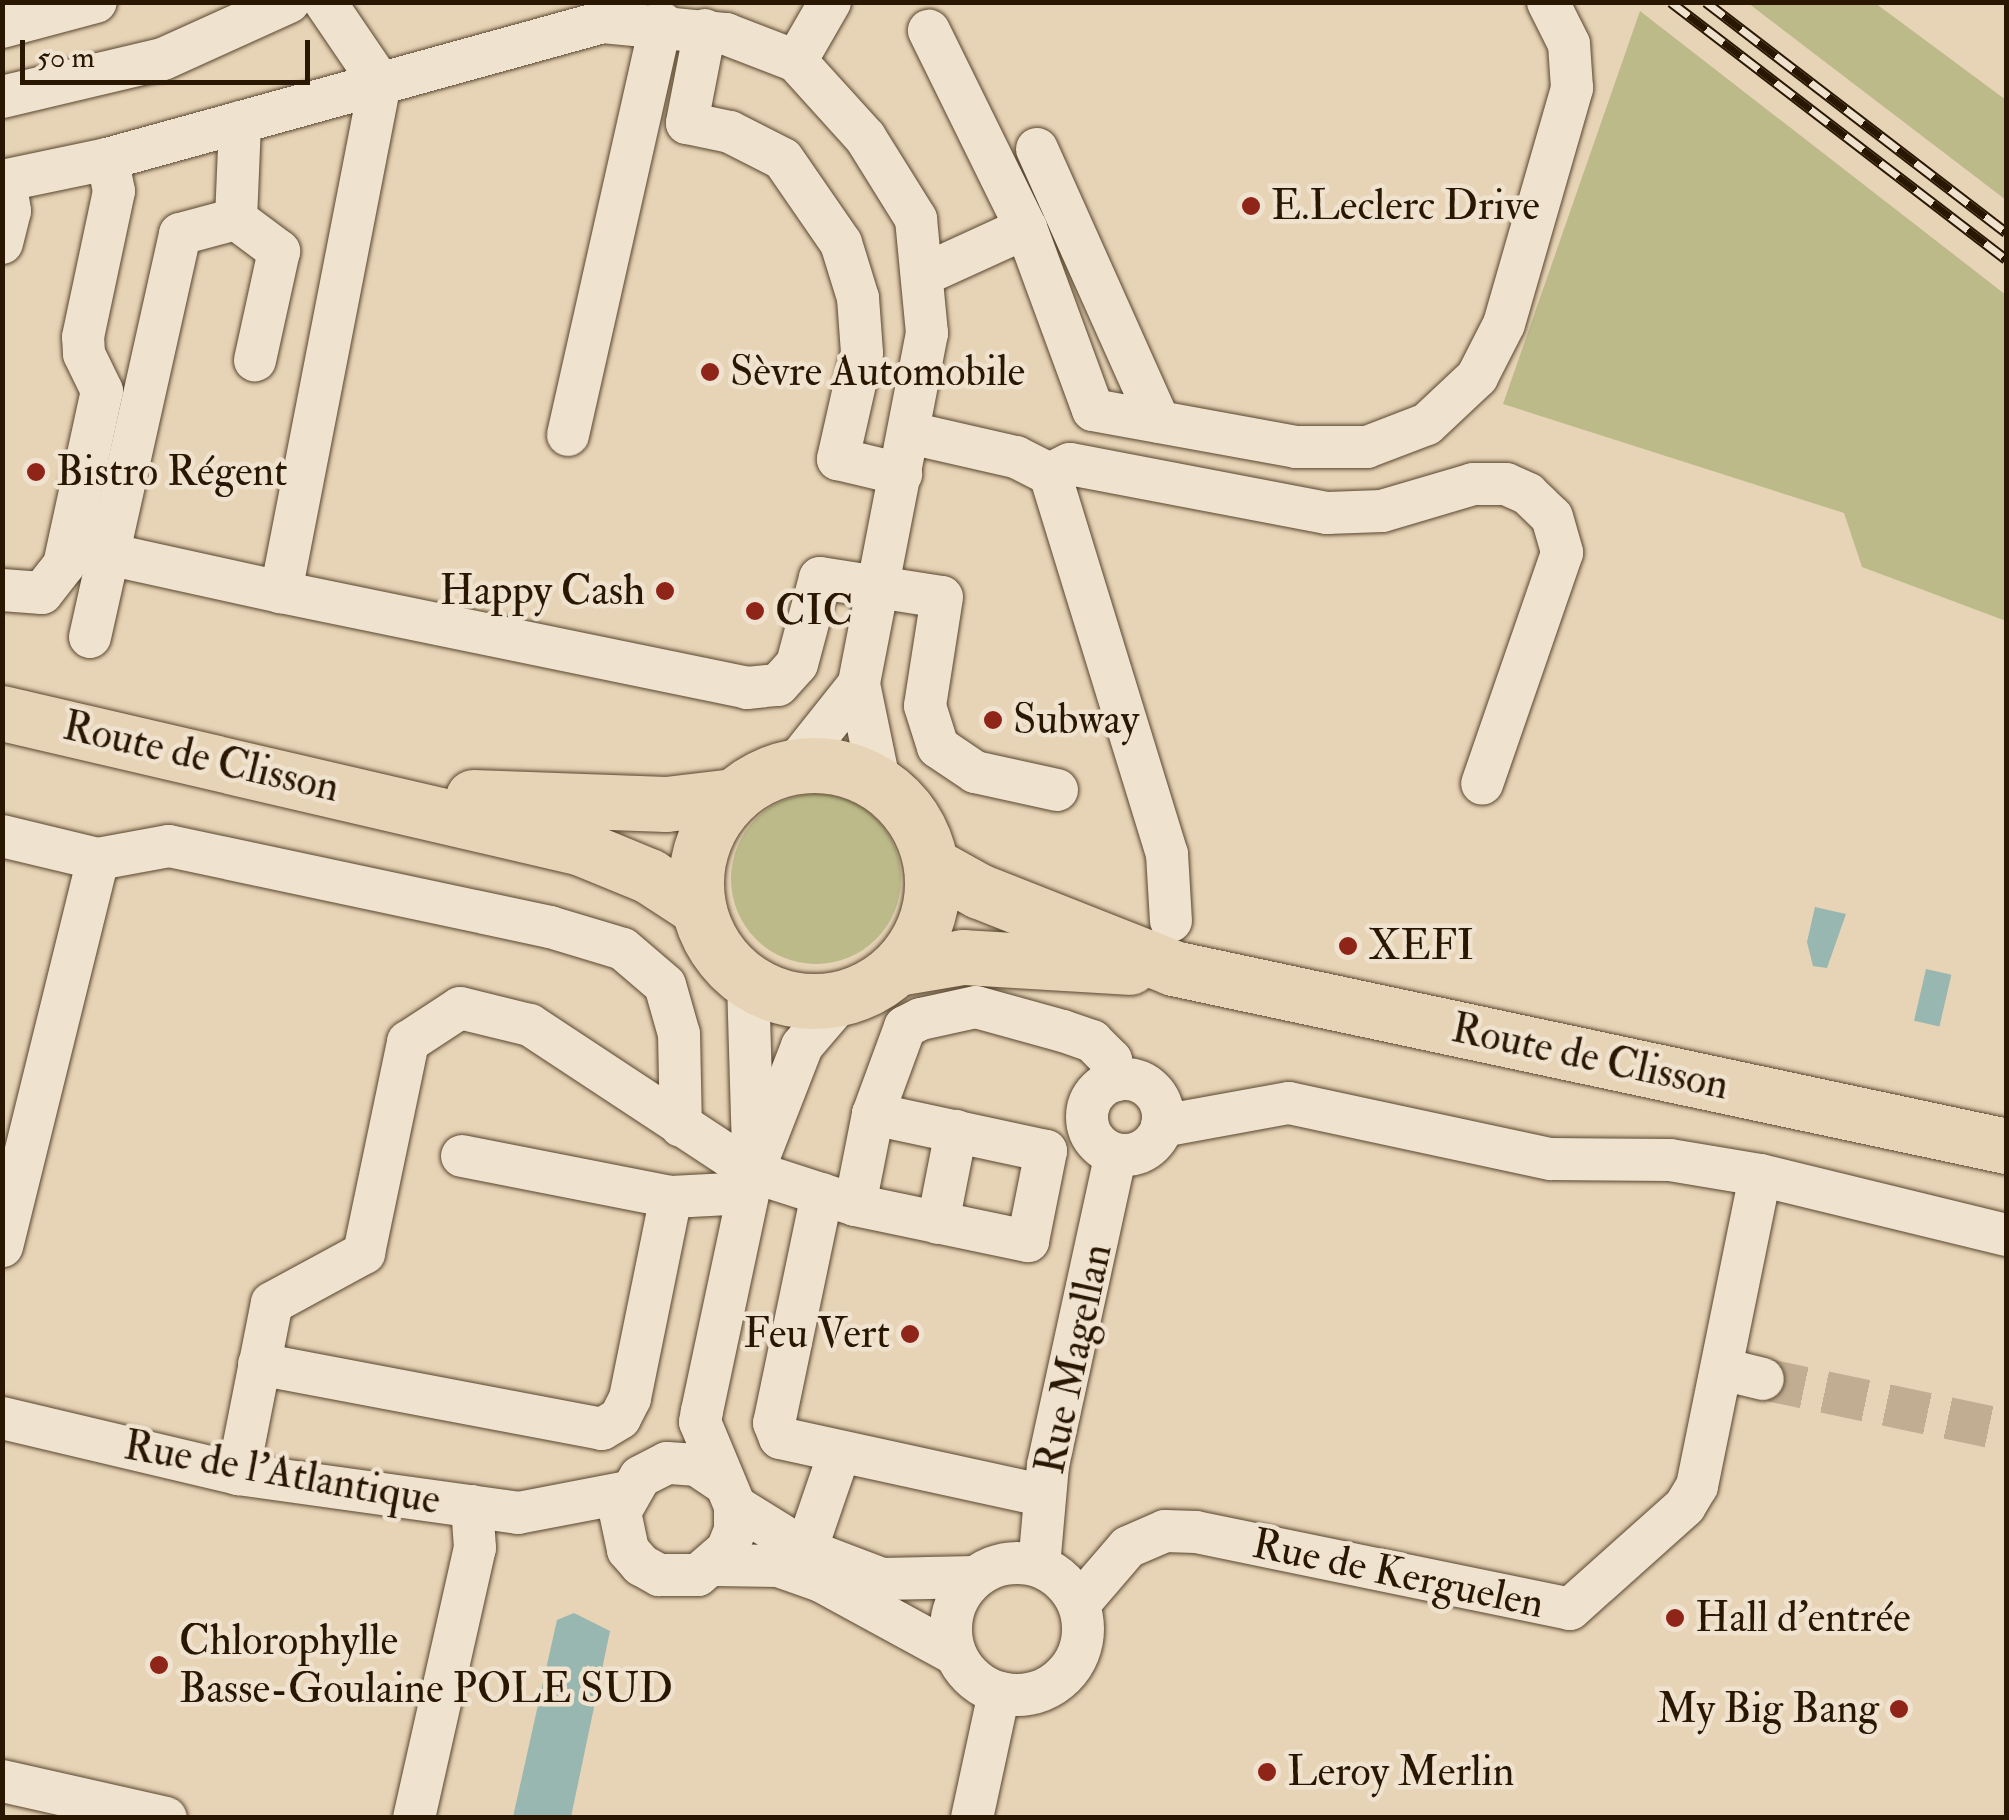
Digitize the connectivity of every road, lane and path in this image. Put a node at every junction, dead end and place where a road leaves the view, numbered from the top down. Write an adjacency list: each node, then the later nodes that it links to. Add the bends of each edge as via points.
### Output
1 (96, 2): 7 (street)
2 (289, 2): 11 (street, via 163,59)
3 (1548, 2): 21 (street, via 1568,44 1572,88 1504,324 1477,378 1426,424 1366,446 1296,447)
4 (341, 9): 10 (street)
5 (660, 22): 8 (street); 10 (street, via 603,22); 22 (street)
6 (810, 24): 8 (street); 19 (street, via 865,136 916,219)
7 (2, 26)
8 (706, 30): 23 (street, via 687,123 730,132 782,160 841,243 858,298 862,353 838,458)
9 (929, 31): 17 (street)
10 (380, 83): 12 (street); 28 (street)
11 (2, 97)
12 (240, 122): 14 (street); 16 (street)
13 (1038, 149): 21 (street)
14 (108, 159): 15 (street); 27 (street, via 114,190 83,337 102,391 64,566 42,593)
15 (4, 181): 18 (street, via 10,211)
16 (236, 218): 20 (street, via 279,251); 25 (street, via 180,234)
17 (1026, 228): 19 (street); 21 (street, via 1093,410)
18 (2, 243)
19 (925, 274): 23 (street, via 927,333)
20 (255, 360)
21 (1159, 422)
22 (568, 434)
23 (906, 453): 24 (street, via 1016,457); 26 (street)
24 (1050, 474): 33 (street, via 1070,464 1327,513 1382,510 1472,484 1506,484 1528,494 1552,517 1562,554); 42 (street, via 1166,854)
25 (108, 554): 28 (street); 29 (street)
26 (879, 583): 28 (street, via 820,578 797,664 778,685 747,688); 30 (street); 35 (street, via 942,597 926,706 938,746 975,772)
27 (2, 590)
28 (282, 592)
29 (90, 637)
30 (859, 684): 32 (street); 34 (street)
31 (2, 713): 37 (main road, Route de Clisson)
32 (793, 767): 34 (main road, via 852,771); 36 (main road, Route de Clisson)
33 (1482, 784)
34 (880, 785): 40 (main road, Route de Clisson, via 905,806)
35 (1058, 790)
36 (734, 796): 37 (main road, Route de Clisson, via 666,804 489,796); 41 (main road, via 699,855)
37 (400, 802): 41 (main road, Route de Clisson, via 615,859)
38 (2, 836): 39 (street)
39 (98, 859): 48 (street, via 168,846 550,926 623,949 665,986 679,1034); 61 (street)
40 (932, 866): 42 (main road, Route de Clisson, via 979,891); 43 (main road, Route de Clisson, via 931,906 919,940)
41 (698, 908): 44 (main road, via 708,937)
42 (1172, 944): 43 (main road, Route de Clisson, via 963,957); 52 (main road, Route de Clisson)
43 (898, 968): 45 (main road, Route de Clisson)
44 (748, 982): 45 (main road, via 809,1002); 56 (street)
45 (842, 999): 56 (street, via 802,1046)
46 (1115, 1081): 47 (street, via 1111,1060 1092,1041 976,1007 905,1027); 49 (street, via 1151,1090); 51 (street, via 1095,1094)
47 (873, 1114): 50 (street); 58 (street)
48 (681, 1126): 56 (street); 62 (street, via 530,1025 460,1008 408,1042 364,1253 272,1303)
49 (1162, 1126): 51 (street, via 1141,1152); 55 (street, via 1290,1103 1551,1159 1670,1160)
50 (956, 1131): 53 (street); 59 (street)
51 (1102, 1140): 53 (street); 71 (street, Rue Magellan)
52 (2006, 1146)
53 (1046, 1150): 59 (street, via 1028,1242)
54 (462, 1156): 57 (street)
55 (1760, 1175): 60 (street); 63 (street, Rue de Kerguelen)
56 (750, 1182): 57 (street); 58 (street); 66 (street)
57 (670, 1197): 62 (street, via 630,1398 620,1418 602,1429)
58 (838, 1200): 59 (street); 67 (street, via 774,1423 780,1438 796,1446)
59 (938, 1223)
60 (2006, 1235)
61 (2, 1246)
62 (260, 1364): 68 (street)
63 (1722, 1370): 64 (street); 79 (street, Rue de Kerguelen, via 1697,1486 1686,1506 1570,1610 1196,1532 1164,1531 1128,1547)
64 (1763, 1379)
65 (2, 1418): 68 (street, Rue de l'Atlantique)
66 (700, 1422): 69 (street); 70 (street)
67 (839, 1454): 71 (street); 75 (street)
68 (238, 1474): 72 (street, Rue de l'Atlantique)
69 (633, 1484): 70 (street, via 667,1463 697,1466); 73 (street, Rue de l'Atlantique); 74 (street)
70 (728, 1494): 75 (street); 76 (street, via 735,1530)
71 (1046, 1496): 77 (street, Rue Magellan)
72 (472, 1506): 73 (street, Rue de l'Atlantique); 84 (street, via 476,1548)
73 (562, 1509): 74 (street, Rue de l'Atlantique)
74 (624, 1538): 76 (street, via 641,1565 659,1575 698,1575)
75 (806, 1550): 78 (street, via 882,1579)
76 (716, 1565): 80 (street, via 778,1566 821,1581)
77 (1040, 1566): 78 (street, via 1006,1563); 79 (street, via 1063,1580)
78 (974, 1577): 80 (street, via 952,1612)
79 (1079, 1604): 81 (street, via 1080,1652 1067,1674 1047,1689)
80 (954, 1654): 81 (street, via 972,1679)
81 (999, 1693): 85 (street)
82 (2, 1781): 83 (street)
83 (166, 1818)
84 (414, 1818)
85 (972, 1818)

